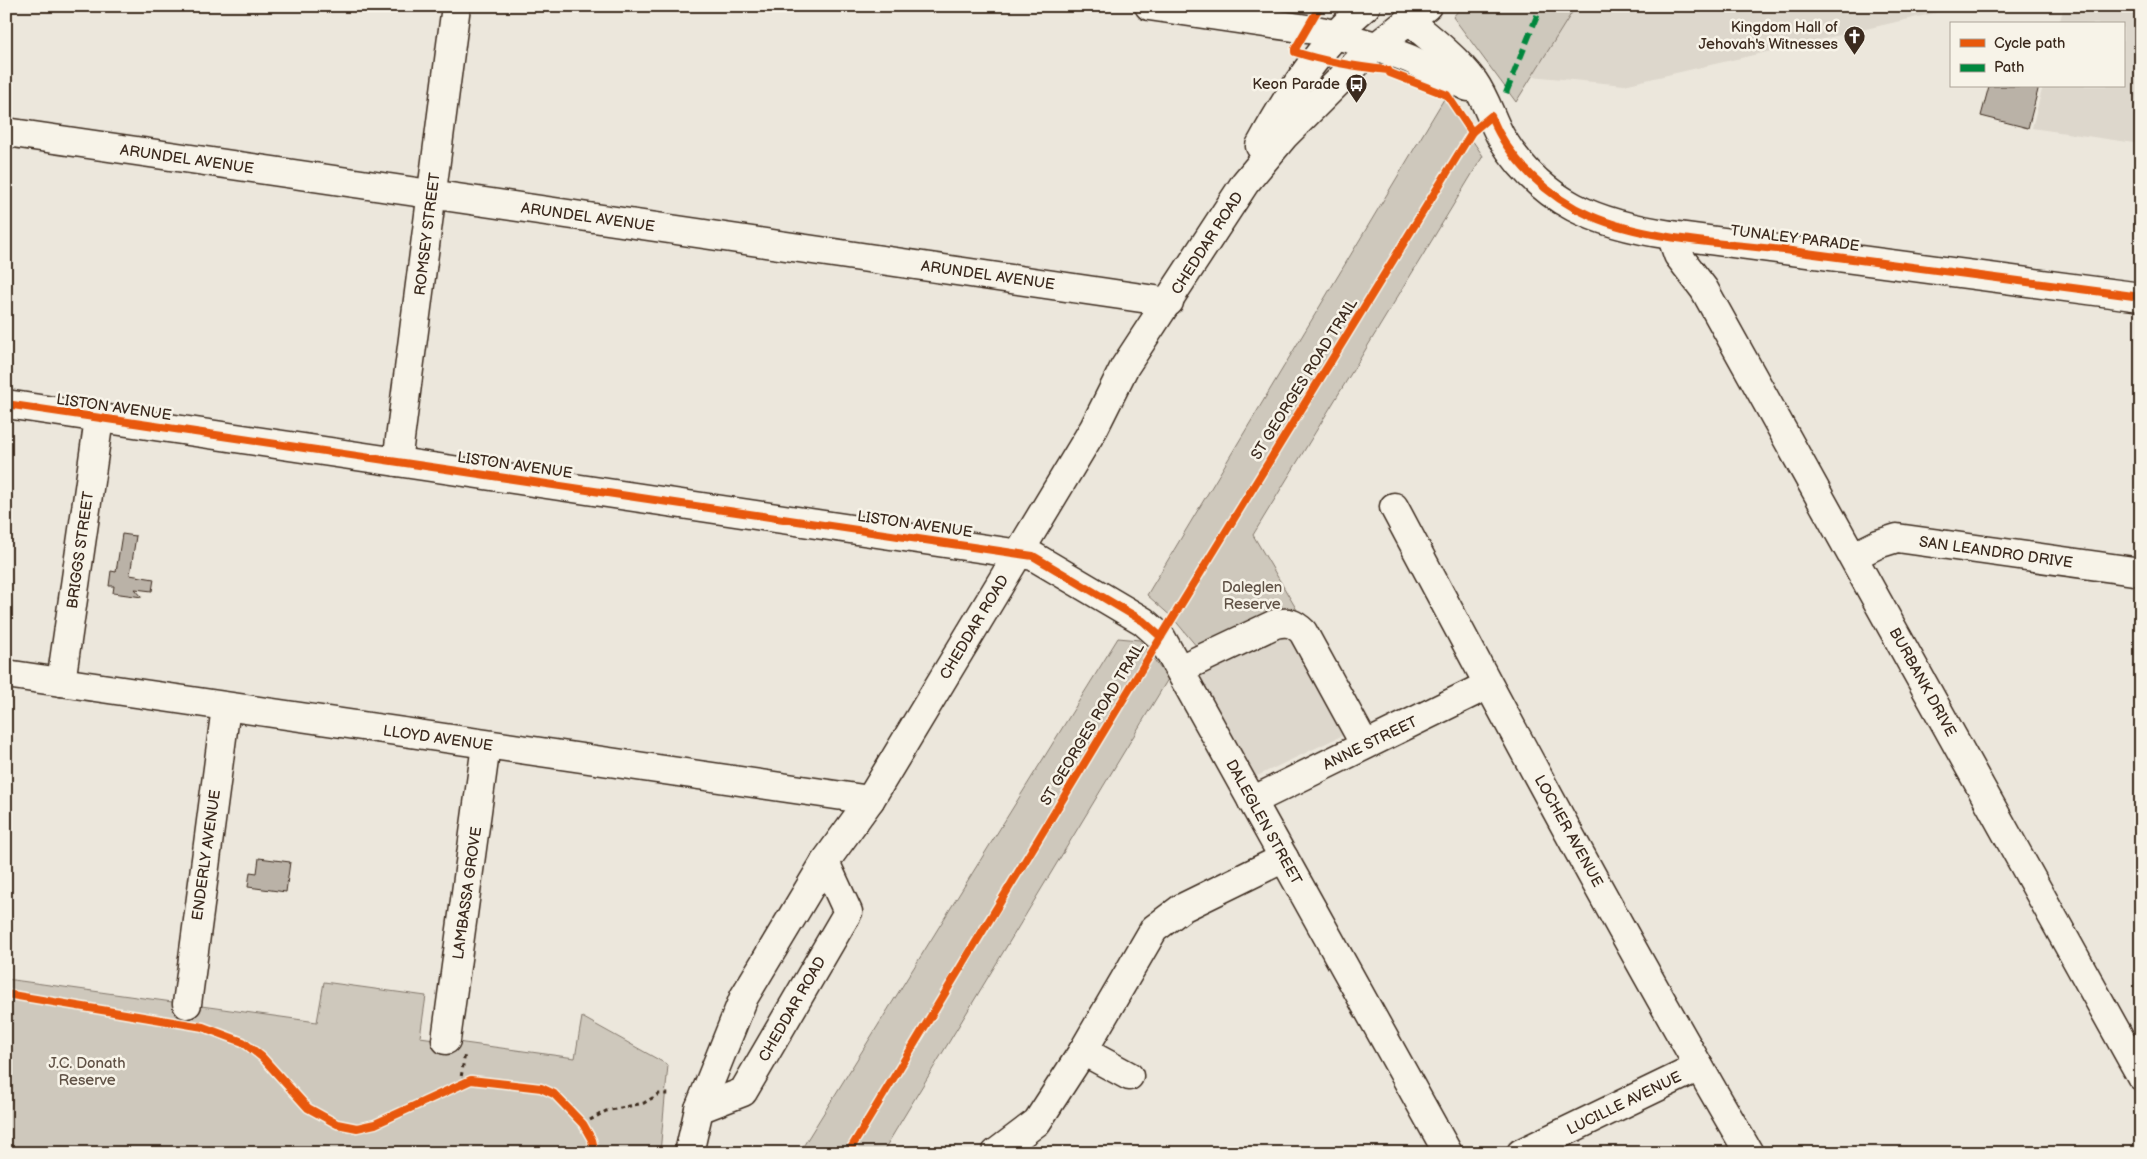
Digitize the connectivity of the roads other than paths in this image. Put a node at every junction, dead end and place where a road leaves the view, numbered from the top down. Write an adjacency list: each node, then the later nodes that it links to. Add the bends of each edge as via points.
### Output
1 (456, 6): 10 (street, ROMSEY STREET)
2 (1149, 6): 5 (street)
3 (1366, 6): 5 (street, CHEDDAR ROAD)
4 (1408, 11): 6 (street, CHEDDAR ROAD); 7 (street, TUNALEY PARADE, via 1464,70)
5 (1336, 35): 6 (street); 9 (street, CHEDDAR ROAD, via 1283,108 1260,146)
6 (1376, 46): 7 (street, via 1458,81); 9 (street, CHEDDAR ROAD, via 1298,122)
7 (1484, 100): 11 (street, TUNALEY PARADE, via 1497,130 1518,160 1551,193 1578,210 1609,223)
8 (6, 132): 10 (street, ARUNDEL AVENUE)
9 (1245, 183): 15 (street, CHEDDAR ROAD)
10 (432, 194): 15 (street, ARUNDEL AVENUE); 18 (street, ROMSEY STREET)
11 (1671, 236): 12 (street, TUNALEY PARADE); 13 (street, BURBANK DRIVE, via 1678,256)
12 (1703, 240): 13 (street, BURBANK DRIVE, via 1701,271); 14 (street, TUNALEY PARADE)
13 (1704, 289): 21 (street, BURBANK DRIVE)
14 (2141, 297)
15 (1169, 302): 20 (street, CHEDDAR ROAD, via 1153,346 1136,375 1094,428)
16 (6, 404): 17 (street, LISTON AVENUE)
17 (98, 418): 18 (street, LISTON AVENUE); 25 (street, BRIGGS STREET)
18 (396, 462): 20 (street, LISTON AVENUE)
19 (1394, 507): 26 (street, LOCHER AVENUE)
20 (1019, 554): 23 (street, DALEGLEN STREET, via 1033,556 1143,621 1161,637); 30 (street, CHEDDAR ROAD)
21 (1854, 556): 22 (street, SAN LEANDRO DRIVE, via 1897,538); 39 (street, BURBANK DRIVE)
22 (2141, 572)
23 (1180, 669): 29 (street, via 1275,624 1294,624 1303,632); 31 (street, DALEGLEN STREET)
24 (6, 674): 25 (street, LLOYD AVENUE)
25 (62, 682): 27 (street, LLOYD AVENUE)
26 (1488, 685): 29 (street, ANNE STREET); 37 (street, LOCHER AVENUE)
27 (226, 707): 28 (street, LLOYD AVENUE); 34 (street, ENDERLY AVENUE)
28 (486, 745): 30 (street, LLOYD AVENUE); 35 (street, LAMBASSA GROVE)
29 (1366, 745): 31 (street, ANNE STREET)
30 (870, 800): 33 (street, CHEDDAR ROAD)
31 (1252, 801): 32 (street, DALEGLEN STREET)
32 (1284, 858): 36 (street, via 1182,908 1154,929); 43 (street, DALEGLEN STREET)
33 (830, 872): 40 (street, CHEDDAR ROAD, via 744,997); 40 (street, CHEDDAR ROAD, via 848,912 744,1092)
34 (185, 1017)
35 (456, 1045)
36 (1083, 1051): 38 (street); 42 (street, via 1037,1122)
37 (1699, 1067): 44 (street, LUCILLE AVENUE); 45 (street, LOCHER AVENUE)
38 (1129, 1076)
39 (2141, 1076)
40 (699, 1109): 41 (street, CHEDDAR ROAD)
41 (689, 1153)
42 (996, 1153)
43 (1448, 1153)
44 (1521, 1153)
45 (1749, 1153)

